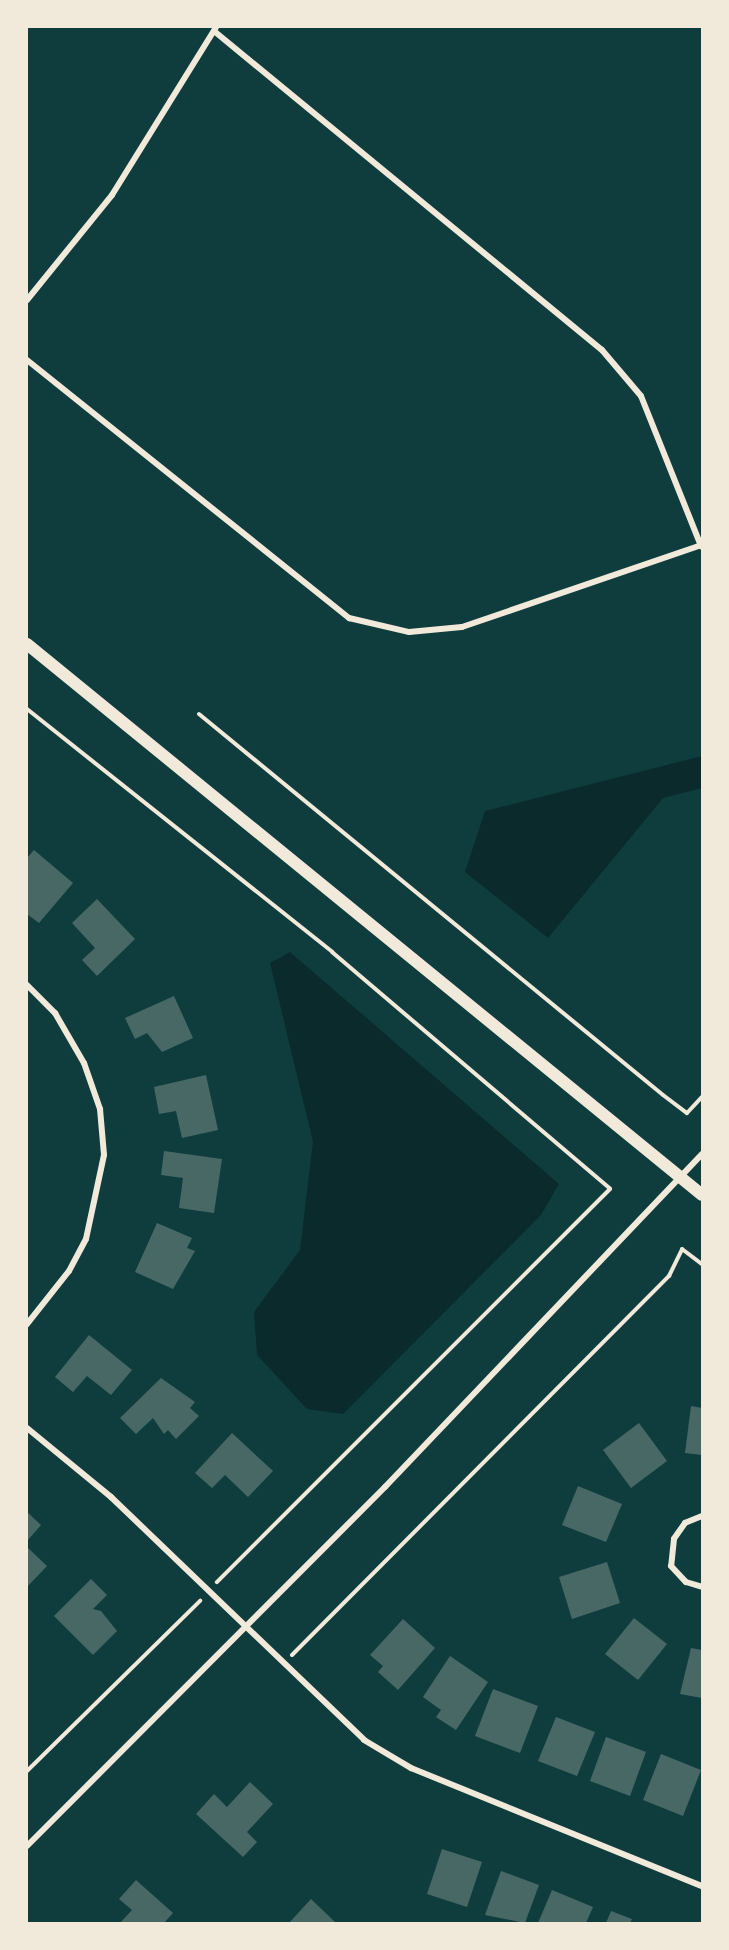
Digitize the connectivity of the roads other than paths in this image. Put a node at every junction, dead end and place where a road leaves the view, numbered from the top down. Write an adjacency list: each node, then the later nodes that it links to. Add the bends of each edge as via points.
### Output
1 (215, 29): 2 (street, via 112,195); 4 (street, via 602,350 641,396)
2 (27, 300)
3 (27, 360): 4 (street, via 349,618 409,632 462,627)
4 (701, 546)
5 (27, 644): 8 (main road)
6 (27, 985): 10 (street, via 56,1013 84,1063 100,1109 104,1155 86,1239 69,1270)
7 (702, 1154): 8 (street)
8 (680, 1178): 9 (main road); 14 (street)
9 (702, 1195)
10 (27, 1324)
11 (27, 1428): 14 (street, via 111,1497)
12 (702, 1516): 13 (street, via 685,1523 671,1550 678,1576)
13 (702, 1587)
14 (246, 1627): 15 (street); 16 (street, via 364,1740 411,1768)
15 (27, 1846)
16 (702, 1886)

